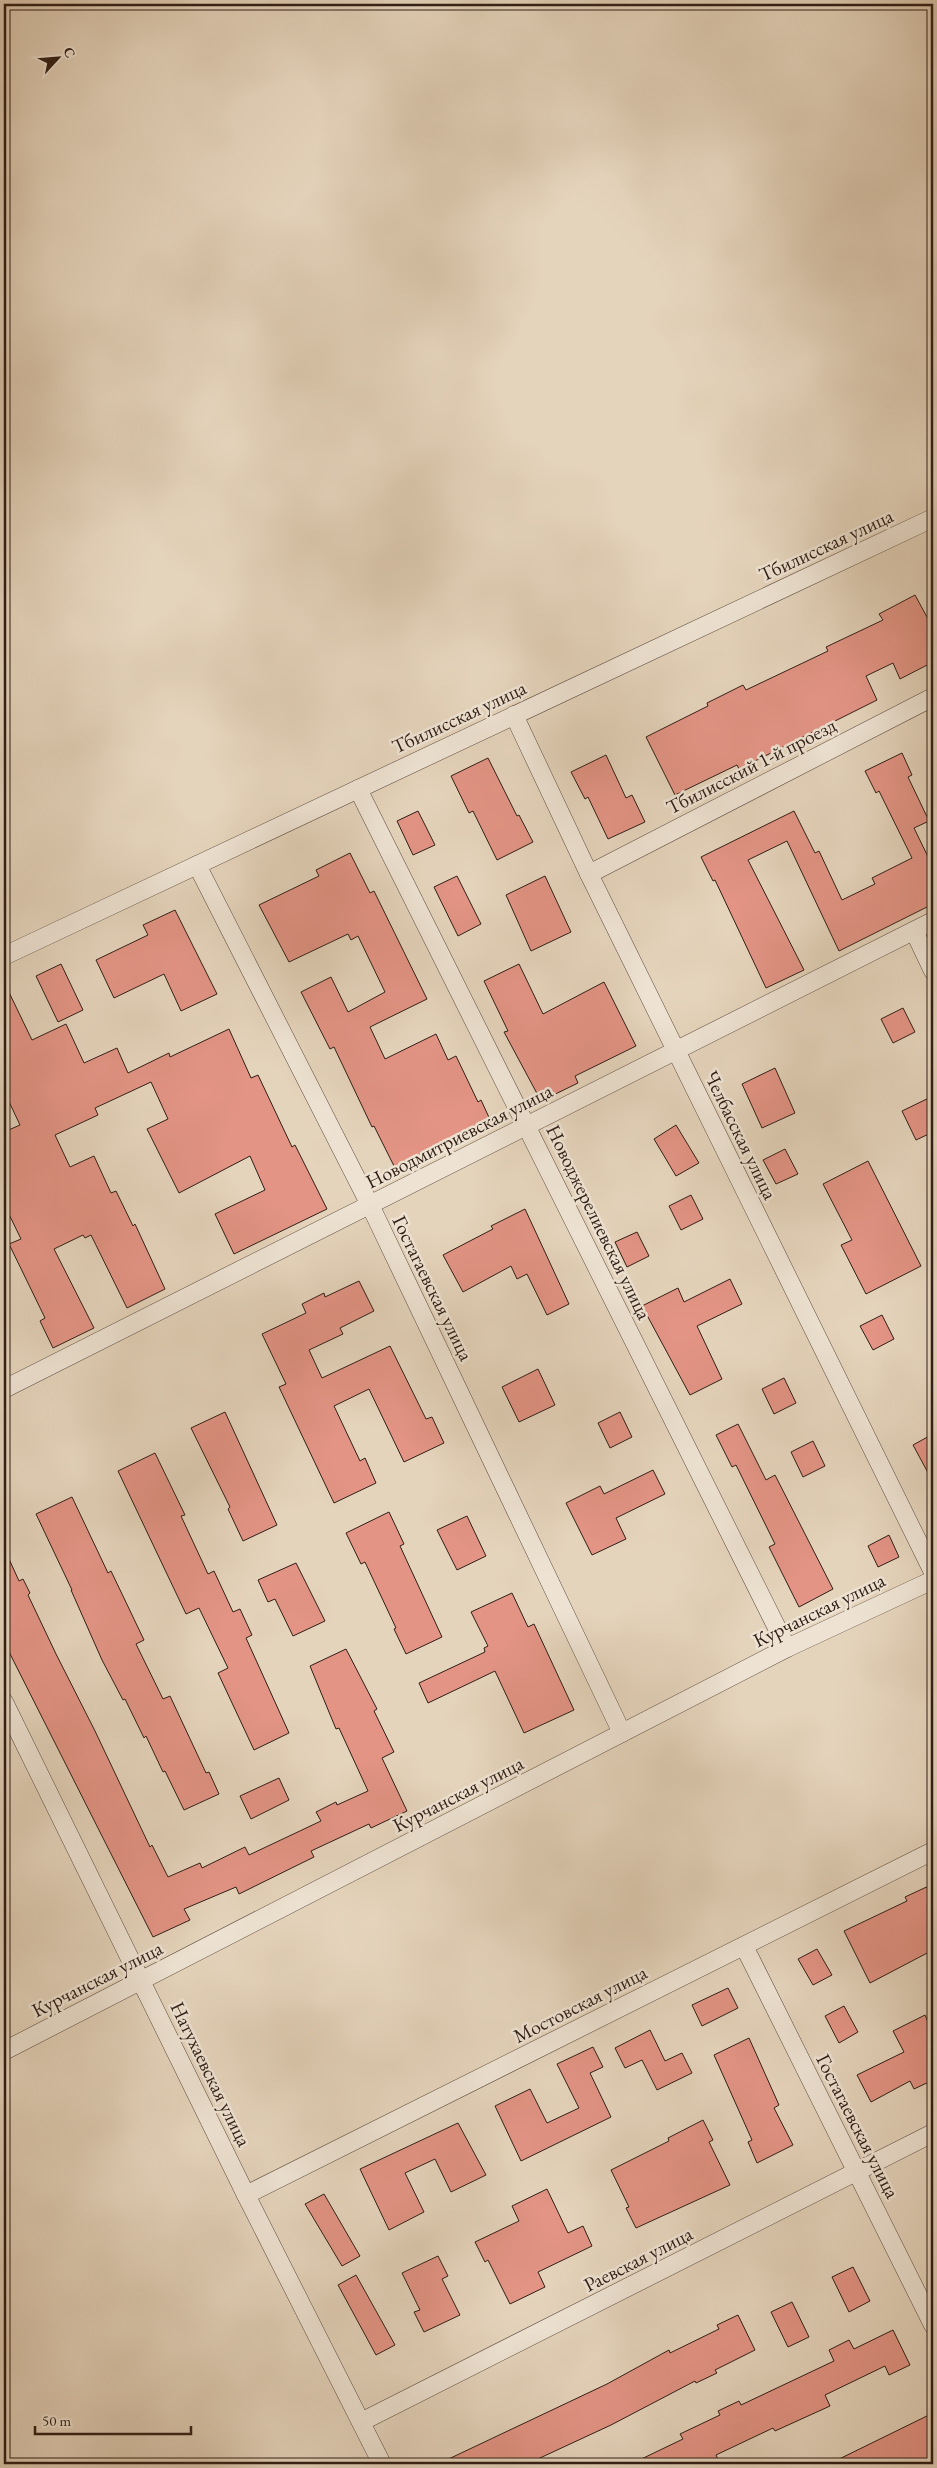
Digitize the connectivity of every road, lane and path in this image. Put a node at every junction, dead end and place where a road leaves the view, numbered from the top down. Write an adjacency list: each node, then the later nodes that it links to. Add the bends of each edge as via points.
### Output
1 (933, 518): 3 (street, Тбилисская улица)
2 (933, 697): 6 (street, Тбилисский 1-й проезд)
3 (514, 715): 4 (street, Тбилисская улица); 6 (street, Челбасская улица)
4 (358, 789): 5 (street, Тбилисская улица); 12 (street, Новоджерелиевская улица)
5 (197, 865): 9 (street, Тбилисская улица); 13 (street, Гостагаевская улица)
6 (589, 874): 11 (street, Челбасская улица)
7 (933, 921): 8 (street, Новодмитриевская улица)
8 (914, 931): 10 (street); 11 (street, Новодмитриевская улица)
9 (4, 956)
10 (933, 971)
11 (676, 1051): 12 (street, Новодмитриевская улица); 15 (street, Челбасская улица)
12 (527, 1126): 13 (street, Новодмитриевская улица); 17 (street, Новоджерелиевская улица)
13 (370, 1205): 14 (street, Новодмитриевская улица); 19 (street, Гостагаевская улица)
14 (4, 1389)
15 (933, 1572)
16 (933, 1580): 17 (street, Курчанская улица)
17 (787, 1648): 19 (street, Курчанская улица)
18 (4, 1702): 22 (street, Натухаевская улица)
19 (622, 1733): 22 (street, Курчанская улица)
20 (933, 1851): 21 (street, Мостовская улица)
21 (744, 1946): 25 (street, Гостагаевская улица); 26 (street, Мостовская улица)
22 (142, 1980): 23 (street, Курчанская улица); 26 (street, Натухаевская улица)
23 (4, 2051)
24 (933, 2133): 25 (street, Раевская улица)
25 (858, 2171): 27 (street, Гостагаевская улица); 28 (street, Раевская улица)
26 (246, 2195): 28 (street, Натухаевская улица)
27 (933, 2325)
28 (361, 2422): 29 (street, Натухаевская улица)
29 (382, 2464)

